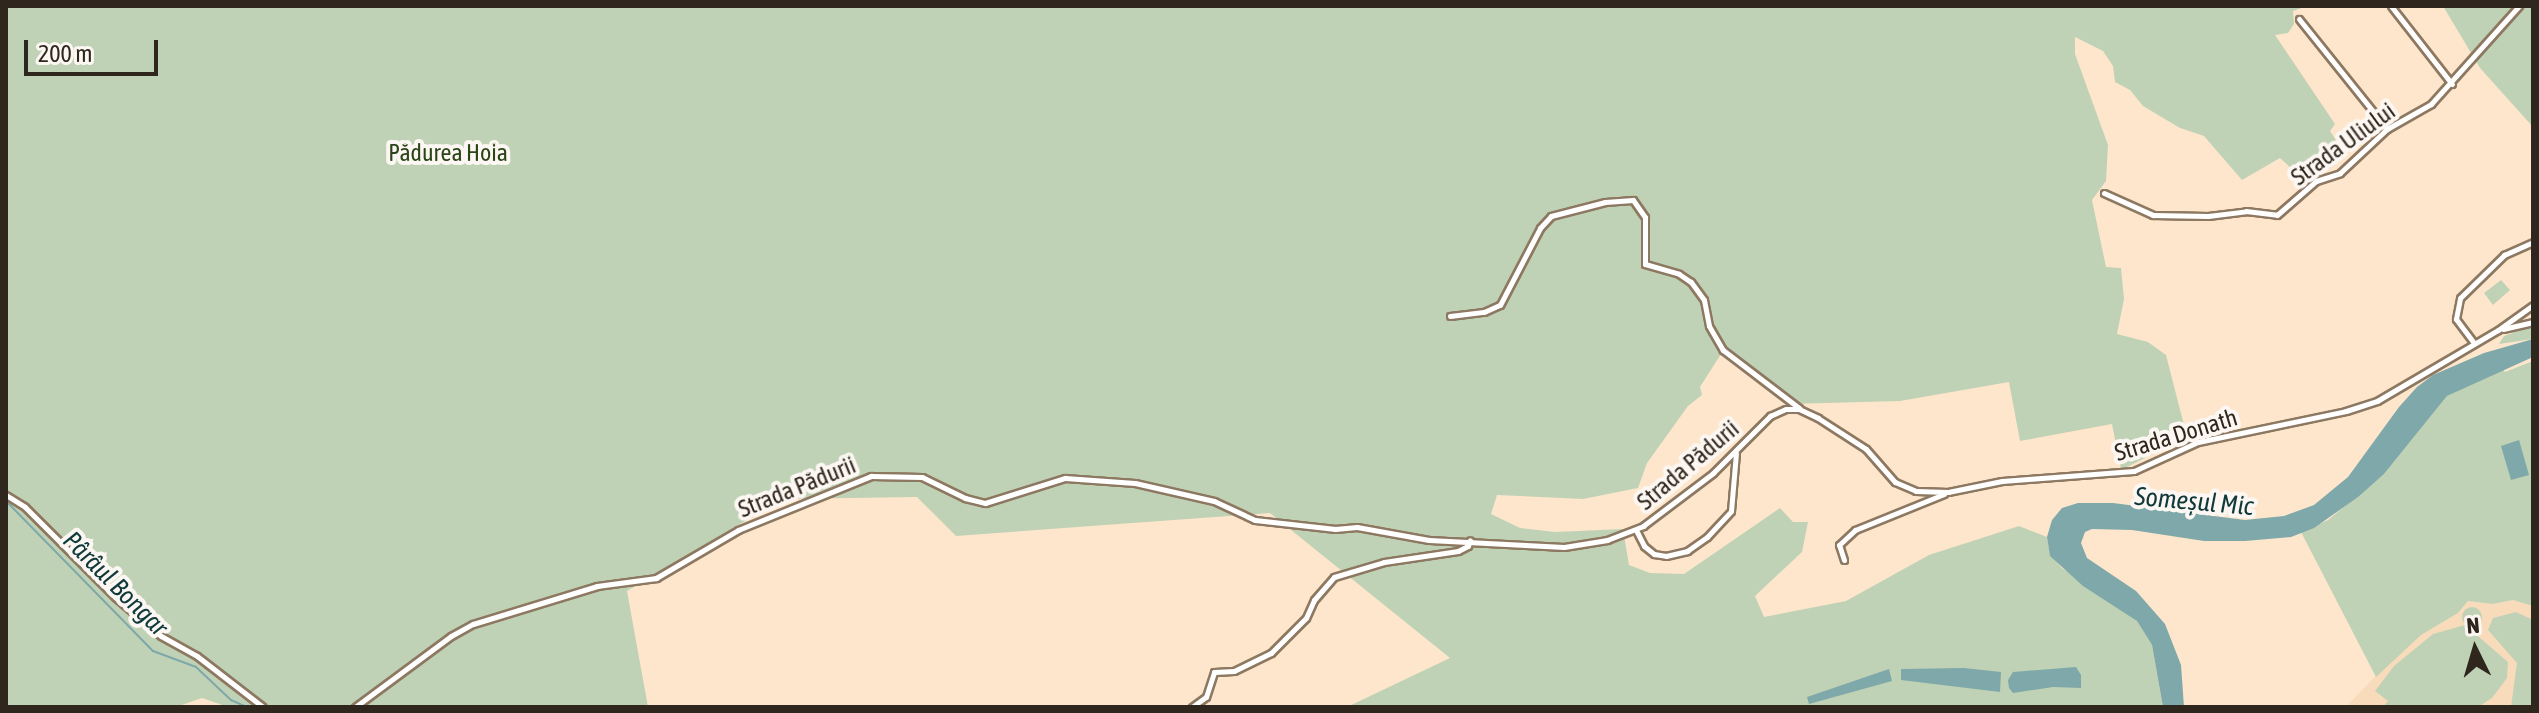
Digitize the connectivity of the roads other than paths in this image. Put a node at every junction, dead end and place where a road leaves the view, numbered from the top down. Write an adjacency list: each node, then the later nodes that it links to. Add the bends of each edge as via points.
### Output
1 (2391, 6): 4 (street)
2 (2519, 6): 4 (street, Strada Uliului)
3 (2299, 19): 5 (street)
4 (2452, 84): 5 (street, Strada Uliului, via 2425,109)
5 (2387, 129): 6 (street, Strada Uliului, via 2344,170 2316,181 2277,215 2153,215)
6 (2104, 193)
7 (2533, 242): 12 (street, via 2504,255 2460,298 2456,319)
8 (2532, 306): 10 (street, Strada Donath); 11 (street, Strada Donath)
9 (1450, 316): 13 (street, via 1500,305 1551,216 1633,200 1646,221 1645,264 1691,282 1723,350)
10 (2533, 321): 11 (street)
11 (2498, 330): 12 (street, Strada Donath)
12 (2474, 343): 15 (street, Strada Donath, via 2377,401 2198,442 2141,469 2002,481)
13 (1799, 409): 14 (street, Strada Pădurii, via 1770,416); 15 (street, Strada Donath, via 1866,449 1901,486)
14 (1736, 451): 17 (street, Strada Pădurii); 17 (street, via 1731,511 1707,537 1687,551 1666,556 1644,546)
15 (1948, 492): 19 (street, via 1855,530 1839,545)
16 (6, 495): 20 (street, via 161,636 197,656)
17 (1636, 530): 18 (street, Strada Pădurii, via 1559,547)
18 (1470, 540): 21 (street, Strada Pădurii, via 1255,520 1214,501 1135,483 1065,478 985,503 922,477 871,476 738,530 656,578 606,584 473,624); 22 (street, Strada Pădurii, via 1458,551 1384,562 1334,577 1306,618 1271,653 1239,669 1214,672 1206,697)
19 (1844, 560)
20 (263, 707)
21 (355, 707)
22 (1192, 707)

